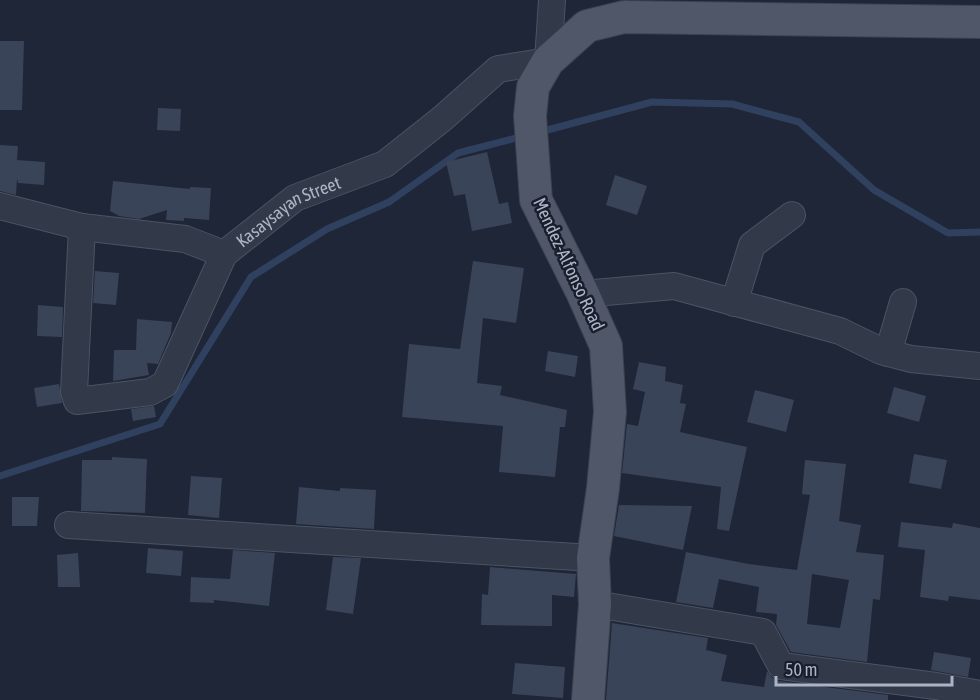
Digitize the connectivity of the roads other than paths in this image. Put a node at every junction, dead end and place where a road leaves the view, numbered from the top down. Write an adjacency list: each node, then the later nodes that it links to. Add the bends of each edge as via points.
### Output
1 (552, 0): 3 (street)
2 (980, 22): 3 (main road, Mendez-Alfonso Road, via 624,17 587,26)
3 (548, 61): 7 (street, Kasaysayan Street, via 498,69 385,164 295,198); 8 (main road, Mendez-Alfonso Road, via 533,87 530,116 536,200)
4 (0, 206): 6 (street, Kasaysayan Street)
5 (792, 215): 10 (street, via 752,245)
6 (82, 227): 7 (street, Kasaysayan Street, via 185,238); 7 (street, via 76,401 150,392 165,384)
7 (224, 254)
8 (584, 294): 10 (street, via 674,286); 14 (main road, Mendez-Alfonso Road, via 606,346 610,412)
9 (903, 302): 11 (street)
10 (734, 303): 11 (street, via 840,331)
11 (888, 353): 12 (street)
12 (980, 366)
13 (68, 525): 14 (street)
14 (593, 558): 15 (main road, Mendez-Alfonso Road)
15 (595, 604): 16 (street, via 763,632 781,666); 17 (main road, Mendez-Alfonso Road)
16 (980, 694)
17 (588, 700)

